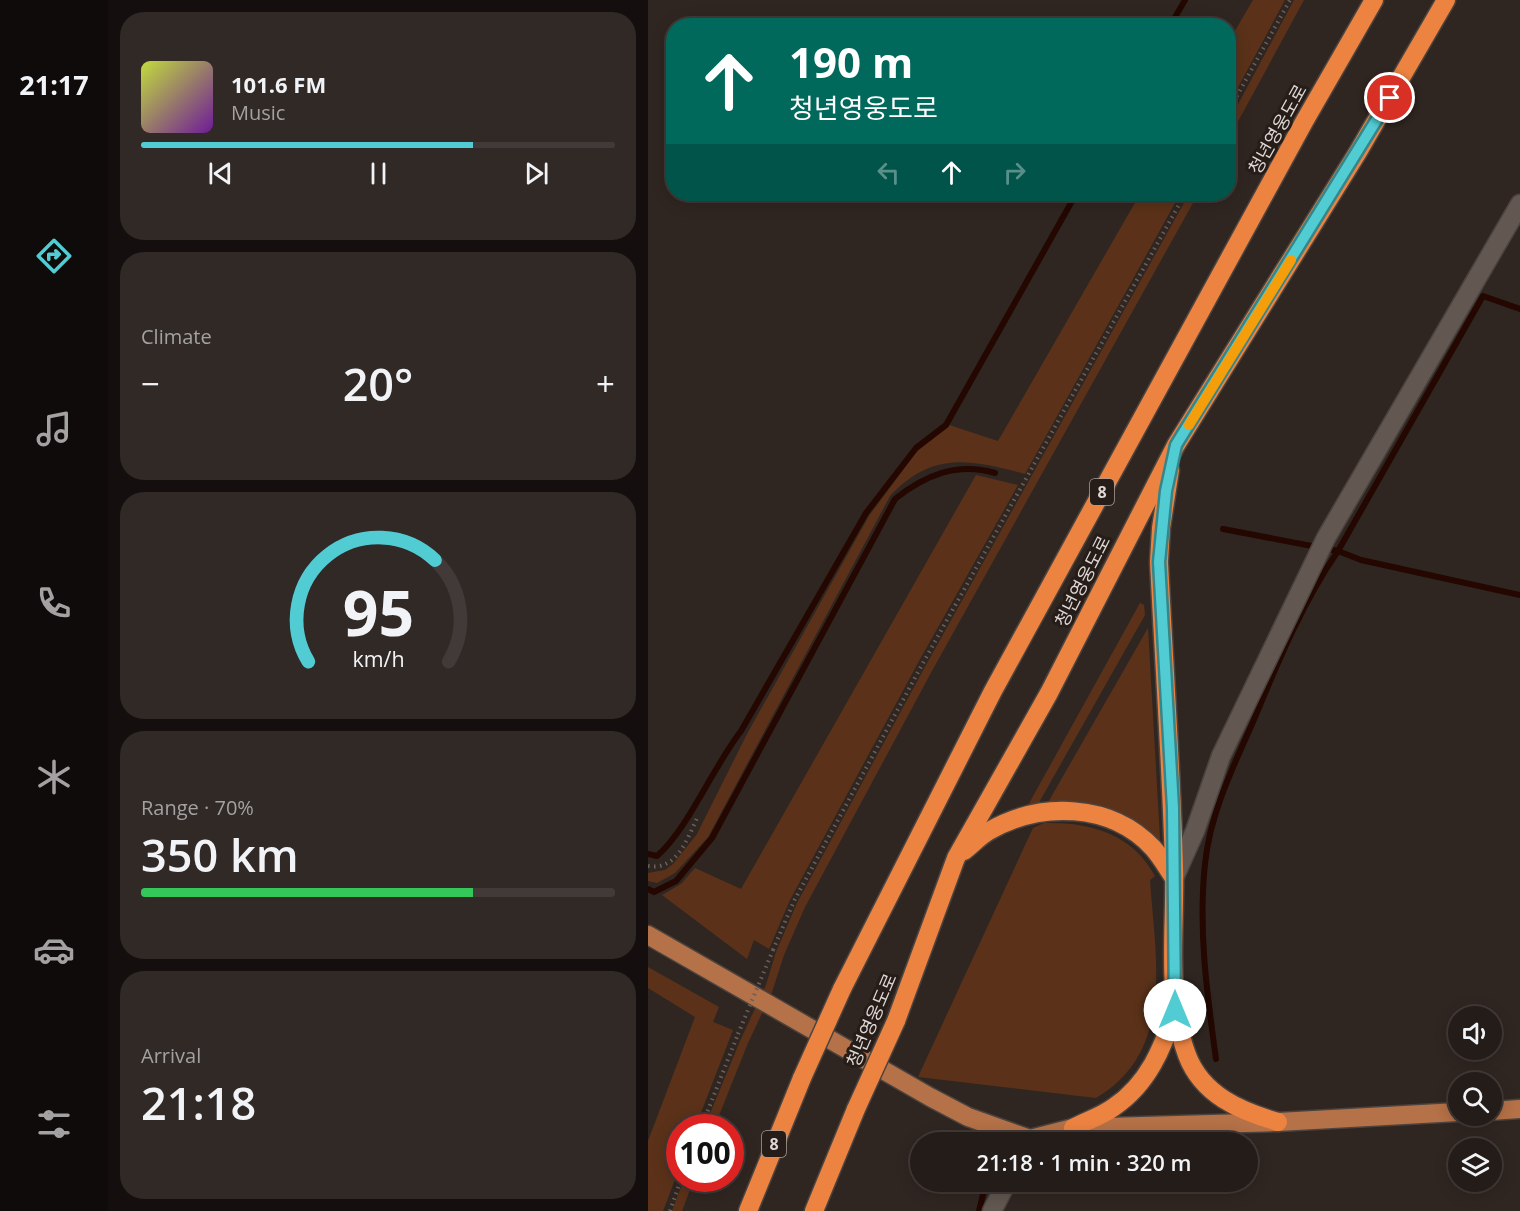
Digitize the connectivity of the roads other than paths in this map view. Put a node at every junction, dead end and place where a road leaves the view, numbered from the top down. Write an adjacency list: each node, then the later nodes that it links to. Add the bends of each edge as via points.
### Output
1 (1374, 0): 17 (highway, 청년영웅도로 / 8, bridge, via 993,691 842,989)
2 (1446, 0): 4 (highway, 청년영웅도로, via 1358,152)
3 (1520, 204): 6 (street, via 1326,538 1221,756)
4 (1176, 445): 5 (highway, 청년영웅도로, via 1049,693); 6 (highway, via 1166,491 1159,562)
5 (956, 858): 6 (highway, via 989,831 1022,817 1062,810 1100,815 1130,830 1153,848); 18 (highway, 청년영웅도로, bridge, via 896,1021)
6 (1174, 878): 8 (highway)
7 (648, 934): 14 (main road, via 930,1097)
8 (1175, 1010): 12 (highway, via 1188,1056 1211,1091 1240,1111); 13 (highway, via 1163,1048 1142,1081 1115,1107)
9 (1520, 1109): 10 (main road)
10 (1502, 1110)
11 (1448, 1113): 12 (main road)
12 (1278, 1122): 13 (main road)
13 (1073, 1128): 15 (main road)
14 (1006, 1132)
15 (1059, 1132)
16 (1002, 1192): 19 (street)
17 (747, 1209)
18 (814, 1211)
19 (992, 1211)

